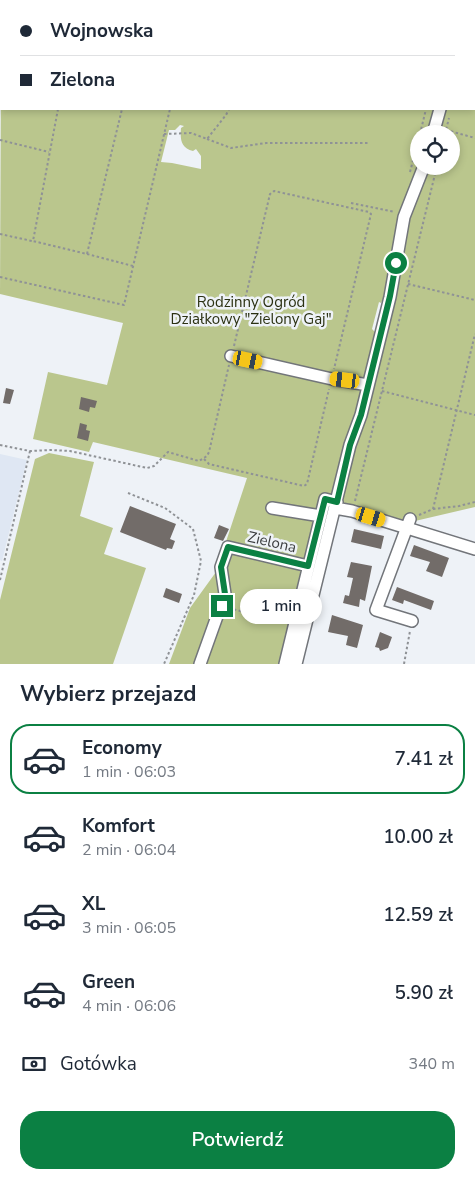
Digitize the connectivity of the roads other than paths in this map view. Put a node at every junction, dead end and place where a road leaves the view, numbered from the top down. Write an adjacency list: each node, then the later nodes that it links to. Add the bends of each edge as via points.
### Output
1 (440, 110): 2 (street)
2 (436, 125)
3 (420, 175): 5 (street, via 404,217 390,296)
4 (231, 356): 5 (street)
5 (368, 385): 6 (street)
6 (336, 505): 8 (street, via 325,499); 9 (street); 15 (street)
7 (272, 508): 8 (street)
8 (321, 516): 11 (street)
9 (408, 523): 10 (street); 12 (street, via 376,610)
10 (475, 549)
11 (308, 566): 13 (street, Zielona, via 228,547 221,567 225,594); 14 (street)
12 (412, 621)
13 (200, 664)
14 (285, 664)
15 (296, 664)

